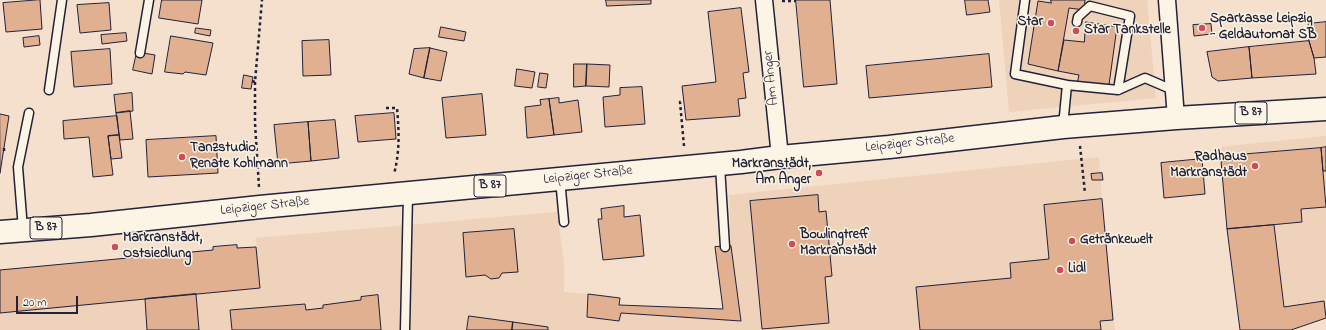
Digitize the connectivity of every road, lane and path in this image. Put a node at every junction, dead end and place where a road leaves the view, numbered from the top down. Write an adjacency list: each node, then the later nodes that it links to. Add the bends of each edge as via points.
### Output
1 (62, 0): 10 (lane)
2 (149, 0): 8 (lane)
3 (262, 0): 25 (path, via 254,82)
4 (764, 0): 19 (street, Am Anger)
5 (1024, 0): 9 (lane, via 1015,74)
6 (1167, 0): 12 (street)
7 (1077, 22): 11 (lane, via 1078,17 1090,6 1130,16)
8 (140, 53)
9 (1067, 85): 11 (lane); 18 (lane)
10 (49, 90)
11 (1118, 90): 12 (lane, via 1145,78)
12 (1173, 90): 17 (street)
13 (684, 101): 21 (path, via 680,102)
14 (386, 108): 24 (path, via 397,108 400,137)
15 (1326, 109): 17 (main road, Leipziger Straße / B 87)
16 (29, 113): 27 (lane, via 18,167)
17 (1176, 118): 18 (main road, Leipziger Straße / B 87)
18 (1071, 126): 19 (main road, Leipziger Straße / B 87); 23 (path)
19 (780, 157): 20 (main road, Leipziger Straße / B 87)
20 (720, 164): 21 (main road, Leipziger Straße / B 87); 29 (lane)
21 (686, 166): 22 (main road, Leipziger Straße / B 87)
22 (560, 179): 24 (main road, Leipziger Straße / B 87); 26 (lane)
23 (1085, 193)
24 (398, 194): 25 (main road, Leipziger Straße / B 87); 30 (lane)
25 (260, 207): 27 (main road, Leipziger Straße / B 87, via 92,225)
26 (564, 222)
27 (23, 229): 28 (main road, Leipziger Straße / B 87)
28 (0, 232)
29 (725, 247)
30 (405, 330)

